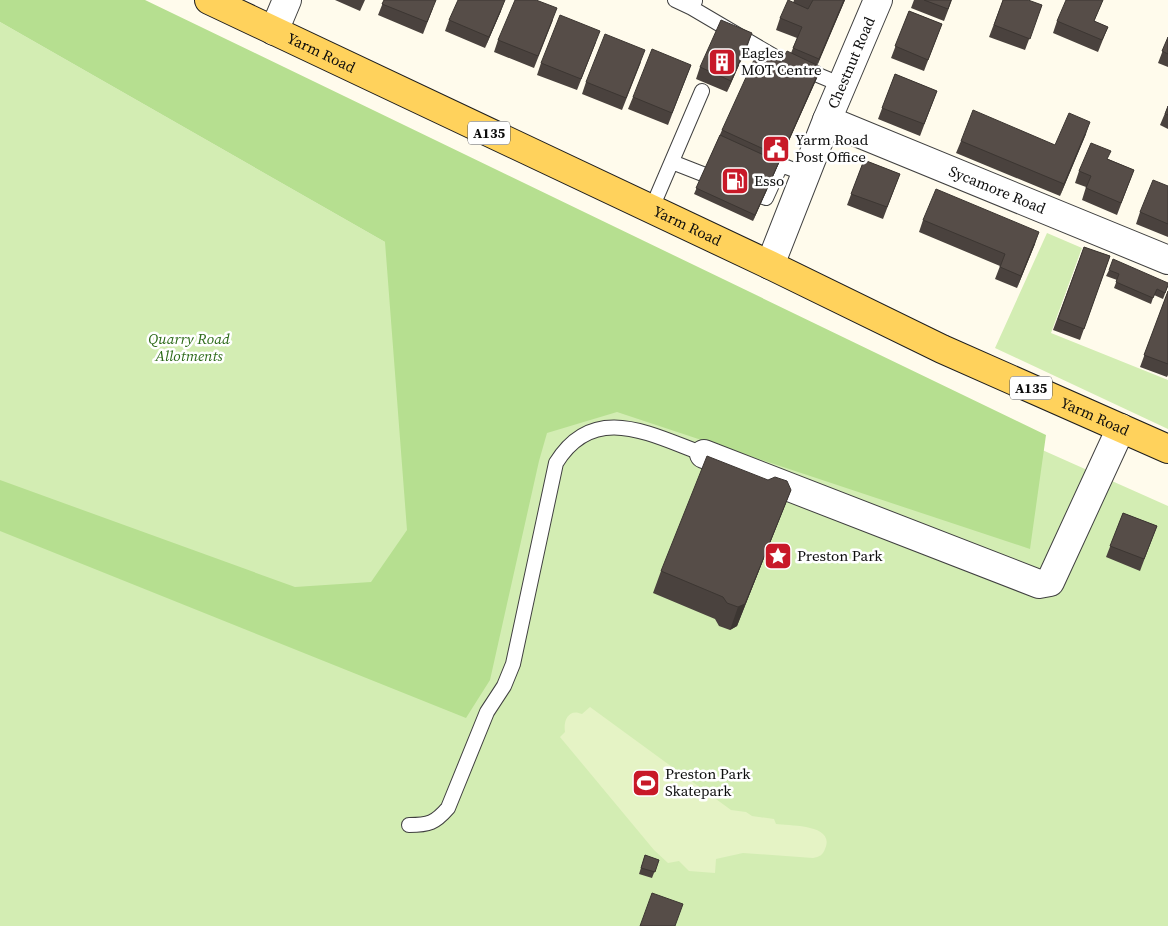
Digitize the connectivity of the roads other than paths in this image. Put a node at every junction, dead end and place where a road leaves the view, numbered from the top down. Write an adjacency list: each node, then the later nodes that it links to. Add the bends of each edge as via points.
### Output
1 (208, 0): 6 (main road, Yarm Road / A135)
2 (288, 0): 6 (street)
3 (675, 0): 5 (lane)
4 (878, 0): 7 (street, Chestnut Road)
5 (694, 4): 7 (lane, via 777,58)
6 (274, 31): 12 (main road, Yarm Road / A135)
7 (842, 86): 9 (street, Chestnut Road)
8 (702, 91): 10 (lane)
9 (827, 120): 11 (street, Chestnut Road); 13 (street, Sycamore Road)
10 (672, 162): 11 (lane, via 766,198 782,165); 12 (lane)
11 (805, 174): 14 (street, Chestnut Road)
12 (652, 210): 14 (main road, Yarm Road / A135)
13 (1168, 260)
14 (770, 265): 15 (main road, Yarm Road / A135, via 942,349)
15 (1121, 428): 16 (main road, Yarm Road / A135); 17 (street, via 1050,582 1039,584)
16 (1168, 449)
17 (704, 454): 18 (lane, via 632,428 608,427 587,432 563,452 556,463 514,664 487,712 448,808 437,820 425,825)
18 (409, 825)

